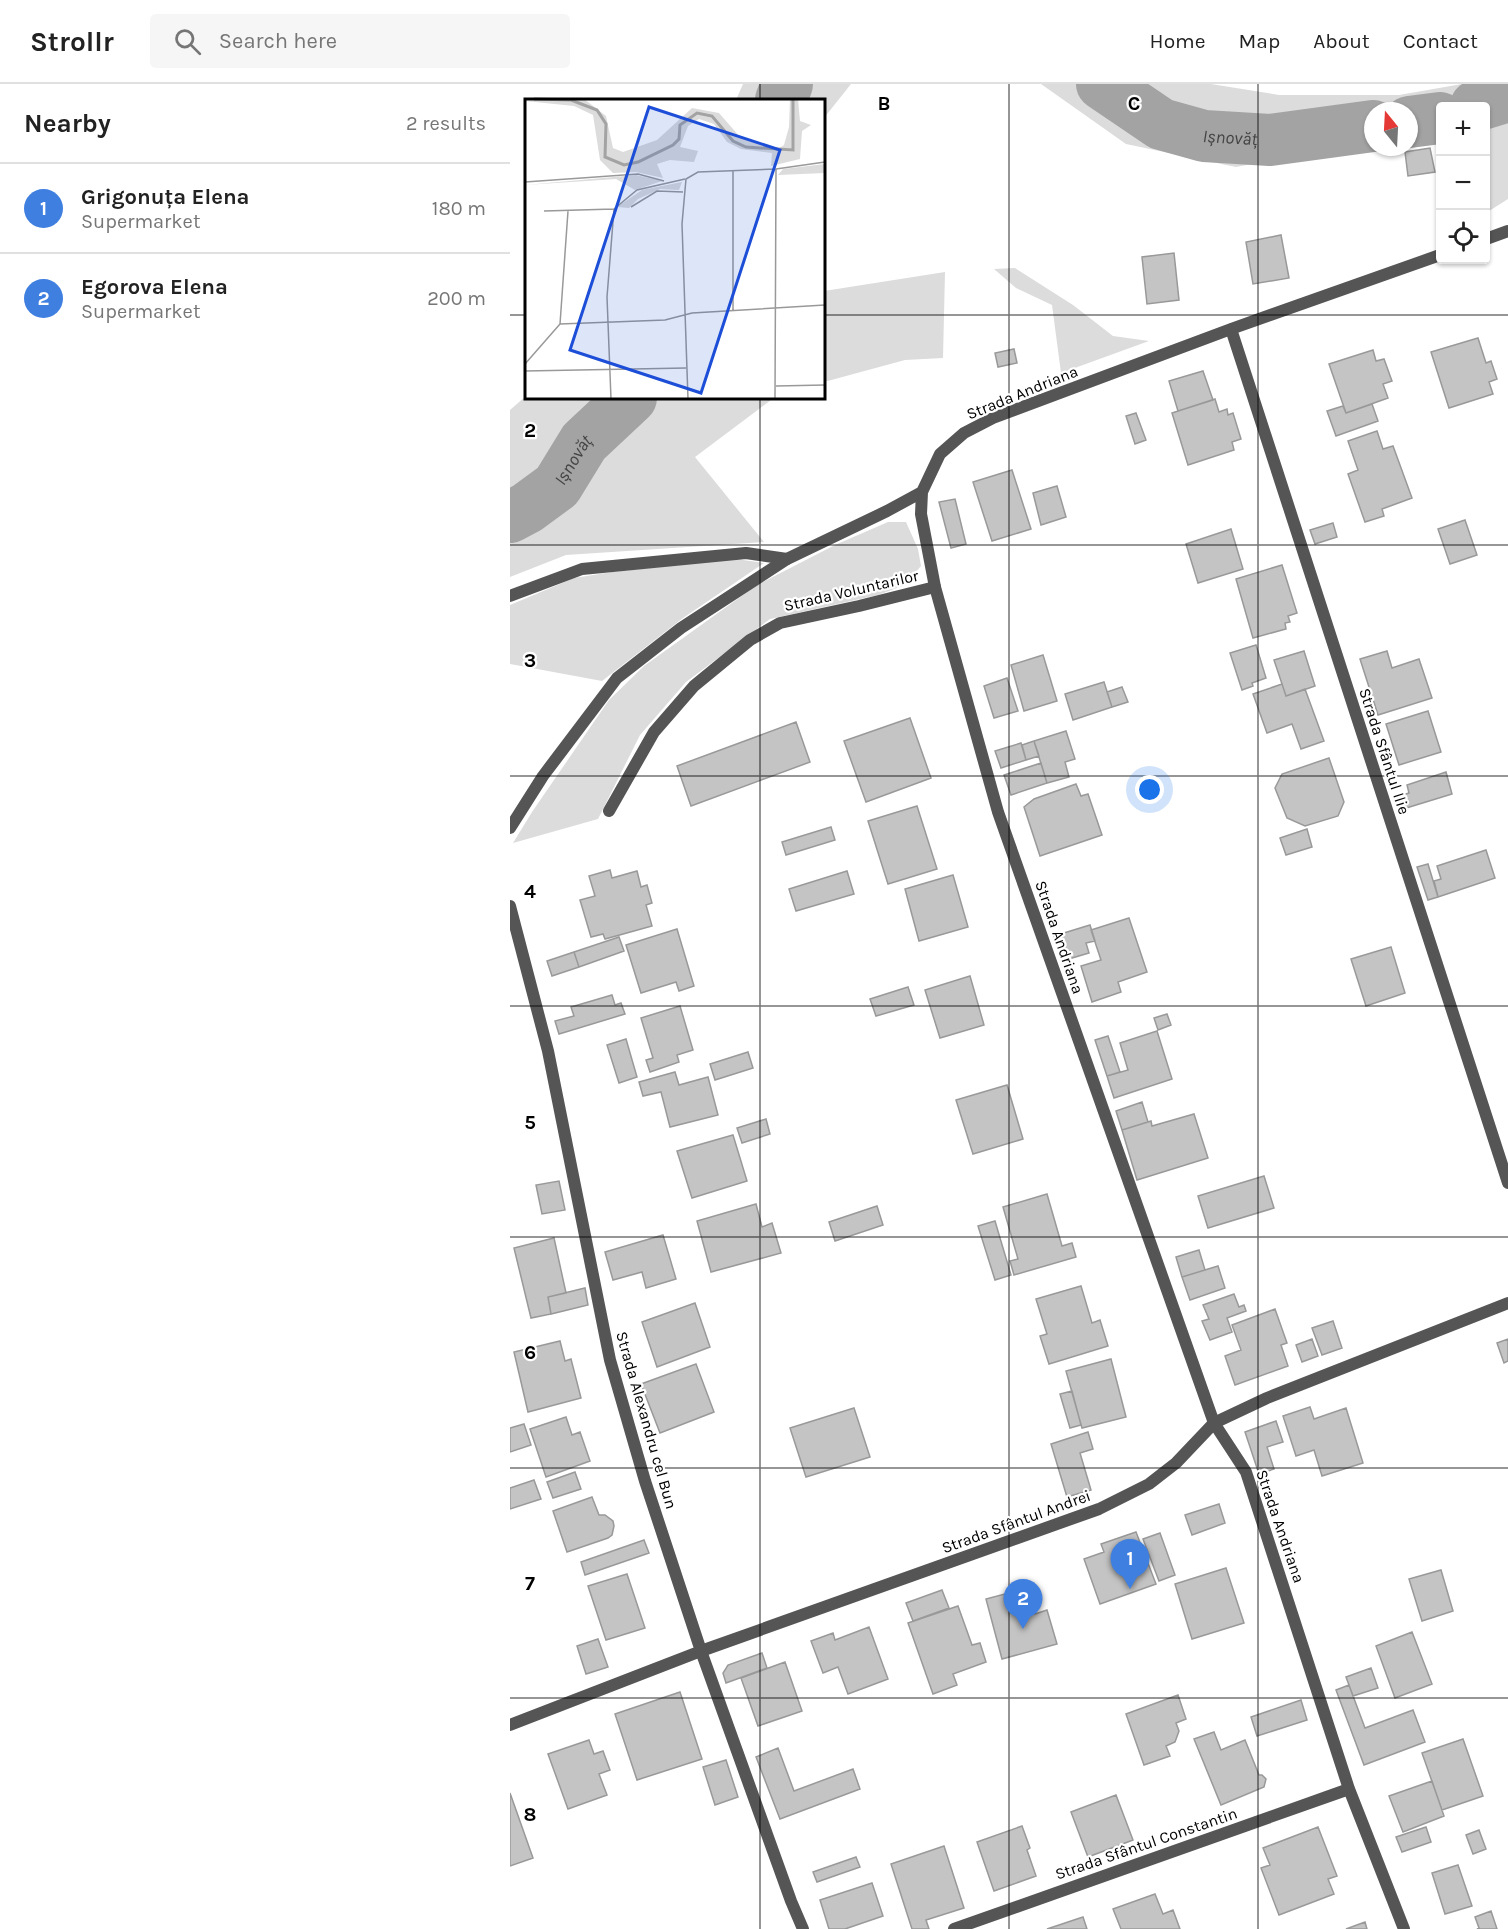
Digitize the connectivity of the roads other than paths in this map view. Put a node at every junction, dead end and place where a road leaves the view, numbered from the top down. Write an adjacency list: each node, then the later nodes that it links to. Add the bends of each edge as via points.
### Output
1 (1508, 231): 2 (street)
2 (1490, 237)
3 (1436, 256): 4 (street, Strada Andriana)
4 (1231, 329): 5 (street, Strada Andriana, via 993,418 964,433 940,454); 12 (street, Strada Sfântul Ilie)
5 (922, 492): 6 (street); 7 (street, Strada Andriana, via 921,514)
6 (786, 559): 8 (street, via 746,553 582,569); 10 (street, via 681,628 617,678 543,776)
7 (935, 587): 9 (street, Strada Voluntarilor, via 780,623 750,640 694,686 654,732); 14 (street, Strada Andriana, via 998,812)
8 (510, 596)
9 (609, 811)
10 (510, 828)
11 (510, 906): 15 (street, Strada Alexandru cel Bun, via 548,1051 610,1360)
12 (1508, 1183)
13 (1508, 1303): 14 (street, Strada Sfântul Andrei, via 1267,1398)
14 (1214, 1423): 15 (street, Strada Sfântul Andrei, via 1176,1463 1149,1484 1099,1509); 17 (street, Strada Andriana, via 1246,1472)
15 (701, 1651): 16 (street, Strada Sfântul Andrei); 18 (street, Strada Alexandru cel Bun)
16 (510, 1725)
17 (1349, 1789): 19 (street, Strada Sfântul Constantin); 20 (street, Strada Andriana)
18 (803, 1929)
19 (954, 1929)
20 (1404, 1929)

